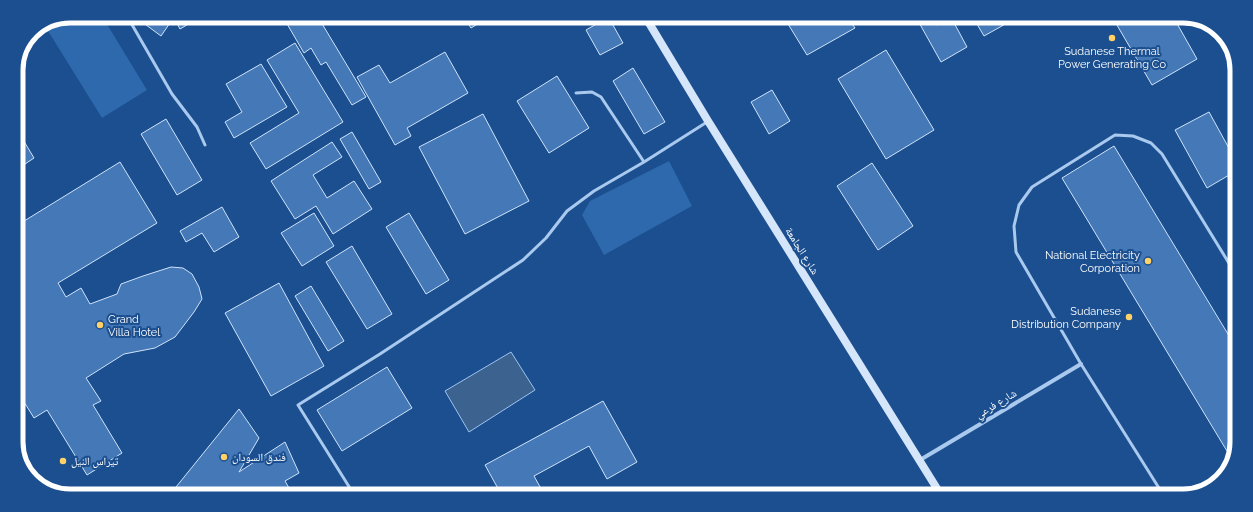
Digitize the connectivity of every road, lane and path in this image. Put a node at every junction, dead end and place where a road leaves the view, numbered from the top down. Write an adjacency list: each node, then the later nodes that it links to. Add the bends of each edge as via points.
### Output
1 (131, 23): 5 (lane, via 172,94 197,127)
2 (649, 23): 4 (main road, شارع الجامعة)
3 (576, 93): 6 (lane, via 592,92 601,96)
4 (708, 121): 6 (lane); 9 (main road, شارع الجامعة)
5 (205, 145)
6 (644, 162): 10 (lane, via 594,191 566,211 546,238 523,260 298,405)
7 (1230, 265): 8 (lane, via 1162,154 1151,143 1133,136 1115,135 1032,187 1019,205 1014,226 1016,252)
8 (1081, 364): 9 (street, شارع فرعي); 12 (lane)
9 (920, 460): 11 (main road, شارع الجامعة)
10 (350, 489)
11 (937, 489)
12 (1160, 489)

